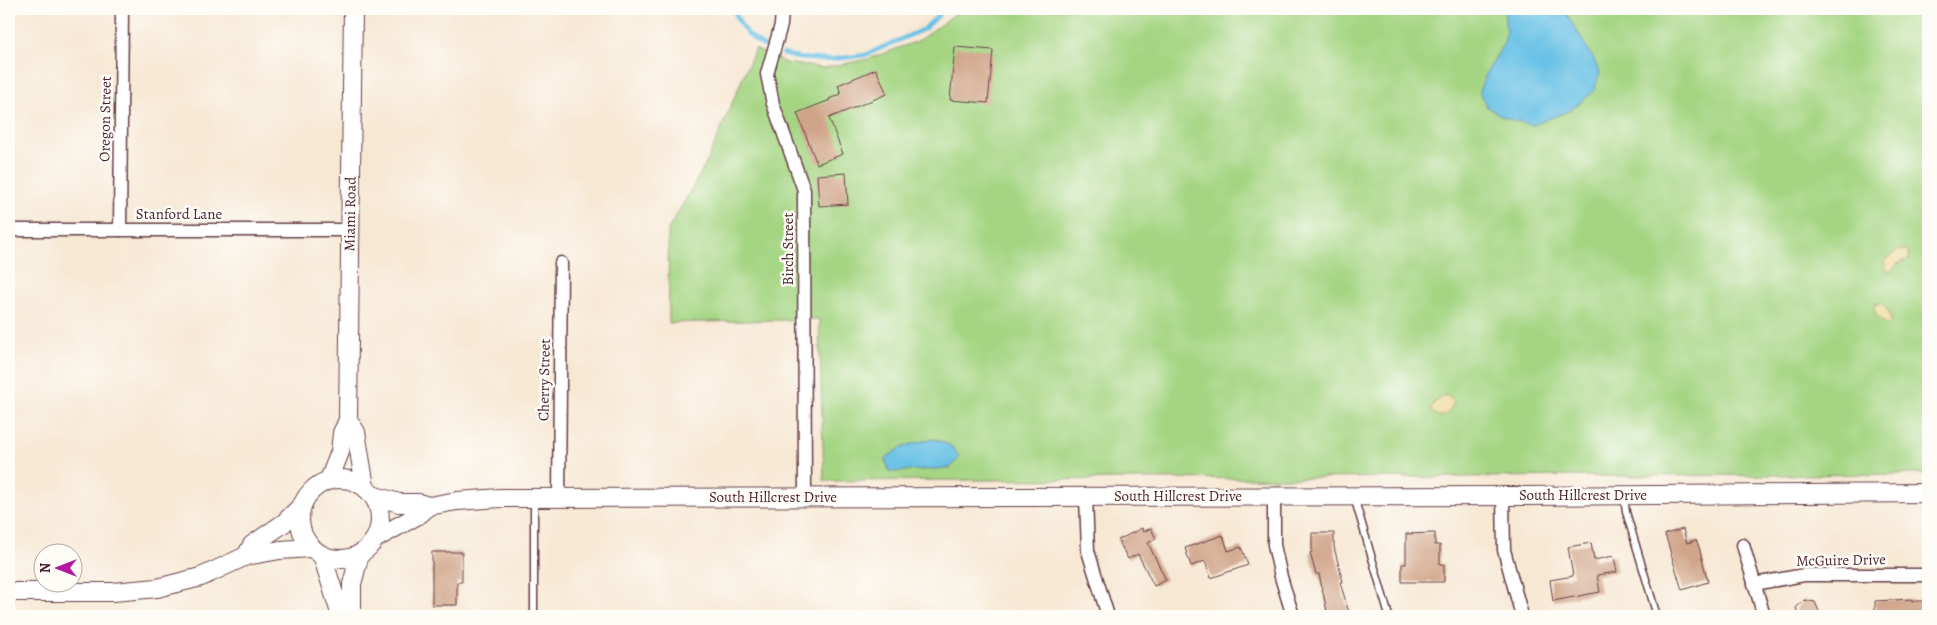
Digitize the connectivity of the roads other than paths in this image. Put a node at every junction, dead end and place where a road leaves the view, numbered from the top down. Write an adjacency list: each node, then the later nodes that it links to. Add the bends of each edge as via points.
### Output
1 (122, 9): 5 (street, Oregon Street)
2 (353, 9): 6 (street, Miami Road)
3 (782, 9): 13 (street, Birch Street, via 781,25 767,74 804,190)
4 (9, 230): 5 (street, Stanford Lane)
5 (120, 230): 6 (street, Stanford Lane)
6 (350, 230): 8 (street, Miami Road)
7 (561, 263): 19 (street, Cherry Street)
8 (348, 420): 9 (street, Miami Road); 10 (street, Miami Road, via 356,432)
9 (330, 480): 10 (street, via 348,480); 20 (street, via 318,485)
10 (369, 491): 21 (street, South Hillcrest Drive, via 399,504); 22 (street, via 378,505 380,516)
11 (1928, 493): 12 (street, South Hillcrest Drive)
12 (1624, 495): 16 (street, South Hillcrest Drive); 37 (lane, via 1626,512)
13 (805, 496): 17 (street, South Hillcrest Drive); 19 (street, South Hillcrest Drive)
14 (1274, 496): 15 (street, South Hillcrest Drive); 17 (street, South Hillcrest Drive); 34 (street, via 1274,545)
15 (1354, 496): 16 (street, South Hillcrest Drive); 35 (lane)
16 (1503, 496): 36 (street, via 1504,550)
17 (1086, 497): 33 (street, via 1088,551)
18 (534, 498): 19 (street, South Hillcrest Drive); 21 (street, South Hillcrest Drive, via 476,499); 32 (lane)
19 (559, 498)
20 (302, 505): 24 (street, via 300,523 306,540); 26 (street, via 284,523 252,546)
21 (429, 506): 22 (street, South Hillcrest Drive)
22 (375, 539): 25 (street)
23 (1743, 545): 28 (street)
24 (317, 551): 25 (street, via 341,559); 26 (street, via 280,550); 30 (street)
25 (360, 554): 31 (street, via 352,584)
26 (246, 556): 29 (street, via 201,577 157,588 113,592)
27 (1928, 575): 28 (street, McGuire Drive, via 1804,575)
28 (1754, 584): 38 (street)
29 (9, 592)
30 (341, 616)
31 (352, 616)
32 (534, 616)
33 (1108, 616)
34 (1293, 616)
35 (1389, 616)
36 (1522, 616)
37 (1657, 616)
38 (1764, 616)

